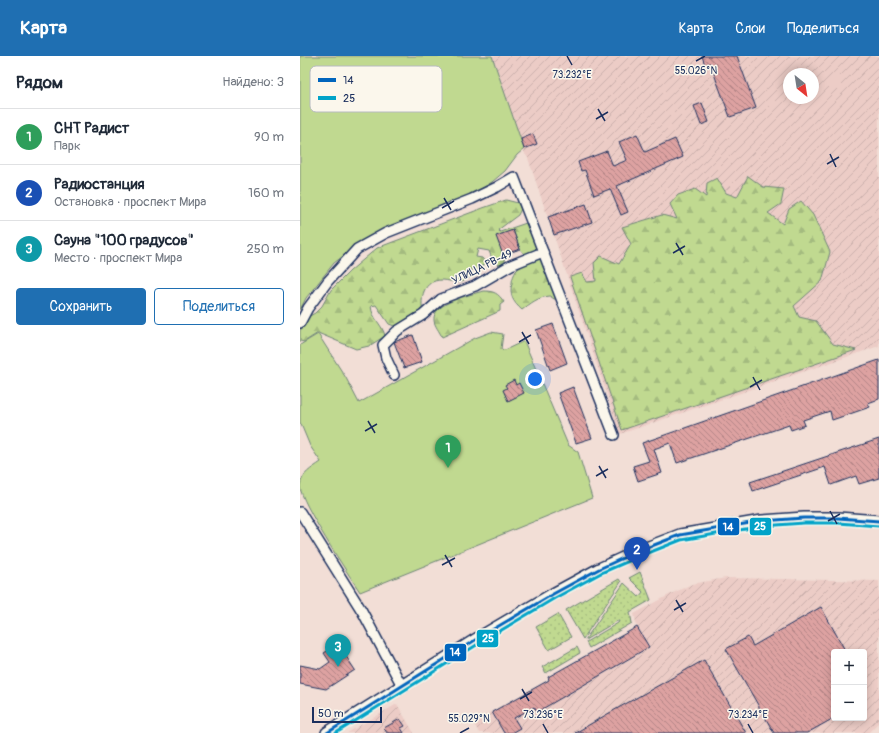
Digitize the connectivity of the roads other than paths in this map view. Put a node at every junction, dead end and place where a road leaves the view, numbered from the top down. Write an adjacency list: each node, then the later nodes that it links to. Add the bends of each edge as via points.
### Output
1 (543, 252): 2 (street, via 514,176 472,200 386,233 357,249 328,281); 3 (street, УЛИЦА РВ-49, via 511,265 475,286 441,299 423,315 397,331 383,345); 4 (street)
2 (300, 323)
3 (394, 375)
4 (614, 435)
5 (300, 512): 7 (street, via 362,611)
6 (879, 521): 7 (street, via 804,518 762,521 680,535 624,558 553,594)
7 (402, 686): 8 (street)
8 (327, 733)

